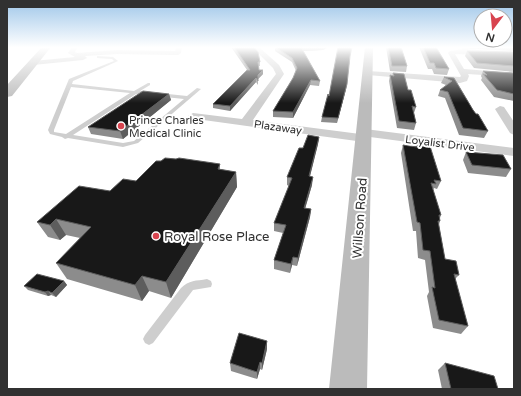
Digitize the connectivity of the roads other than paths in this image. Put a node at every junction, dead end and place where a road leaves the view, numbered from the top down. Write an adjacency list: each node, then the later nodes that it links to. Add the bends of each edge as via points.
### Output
1 (35, 65): 14 (street)
2 (100, 65): 10 (lane)
3 (106, 65): 10 (lane)
4 (274, 65): 21 (street, via 280,74)
5 (368, 65): 8 (street, Willson Road)
6 (459, 65): 7 (street)
7 (463, 71): 8 (street, via 465,78 453,81); 9 (street)
8 (368, 73): 24 (street, Willson Road)
9 (514, 75)
10 (78, 76): 12 (lane, via 71,80)
11 (148, 84): 15 (lane)
12 (69, 85): 15 (lane); 23 (lane, via 51,130 52,134)
13 (199, 89): 16 (lane)
14 (7, 93)
15 (134, 93): 16 (lane); 20 (lane, via 114,108)
16 (188, 98): 23 (lane, via 136,142 123,145)
17 (500, 109): 22 (street)
18 (109, 115): 20 (lane)
19 (193, 116): 21 (street, Plazaway)
20 (94, 118): 23 (lane)
21 (245, 123): 24 (street, Plazaway)
22 (514, 131)
23 (64, 136)
24 (365, 136): 25 (street, Loyalist Drive); 28 (street, Willson Road)
25 (514, 152)
26 (207, 284): 27 (lane, via 190,286)
27 (149, 339)
28 (348, 389)

